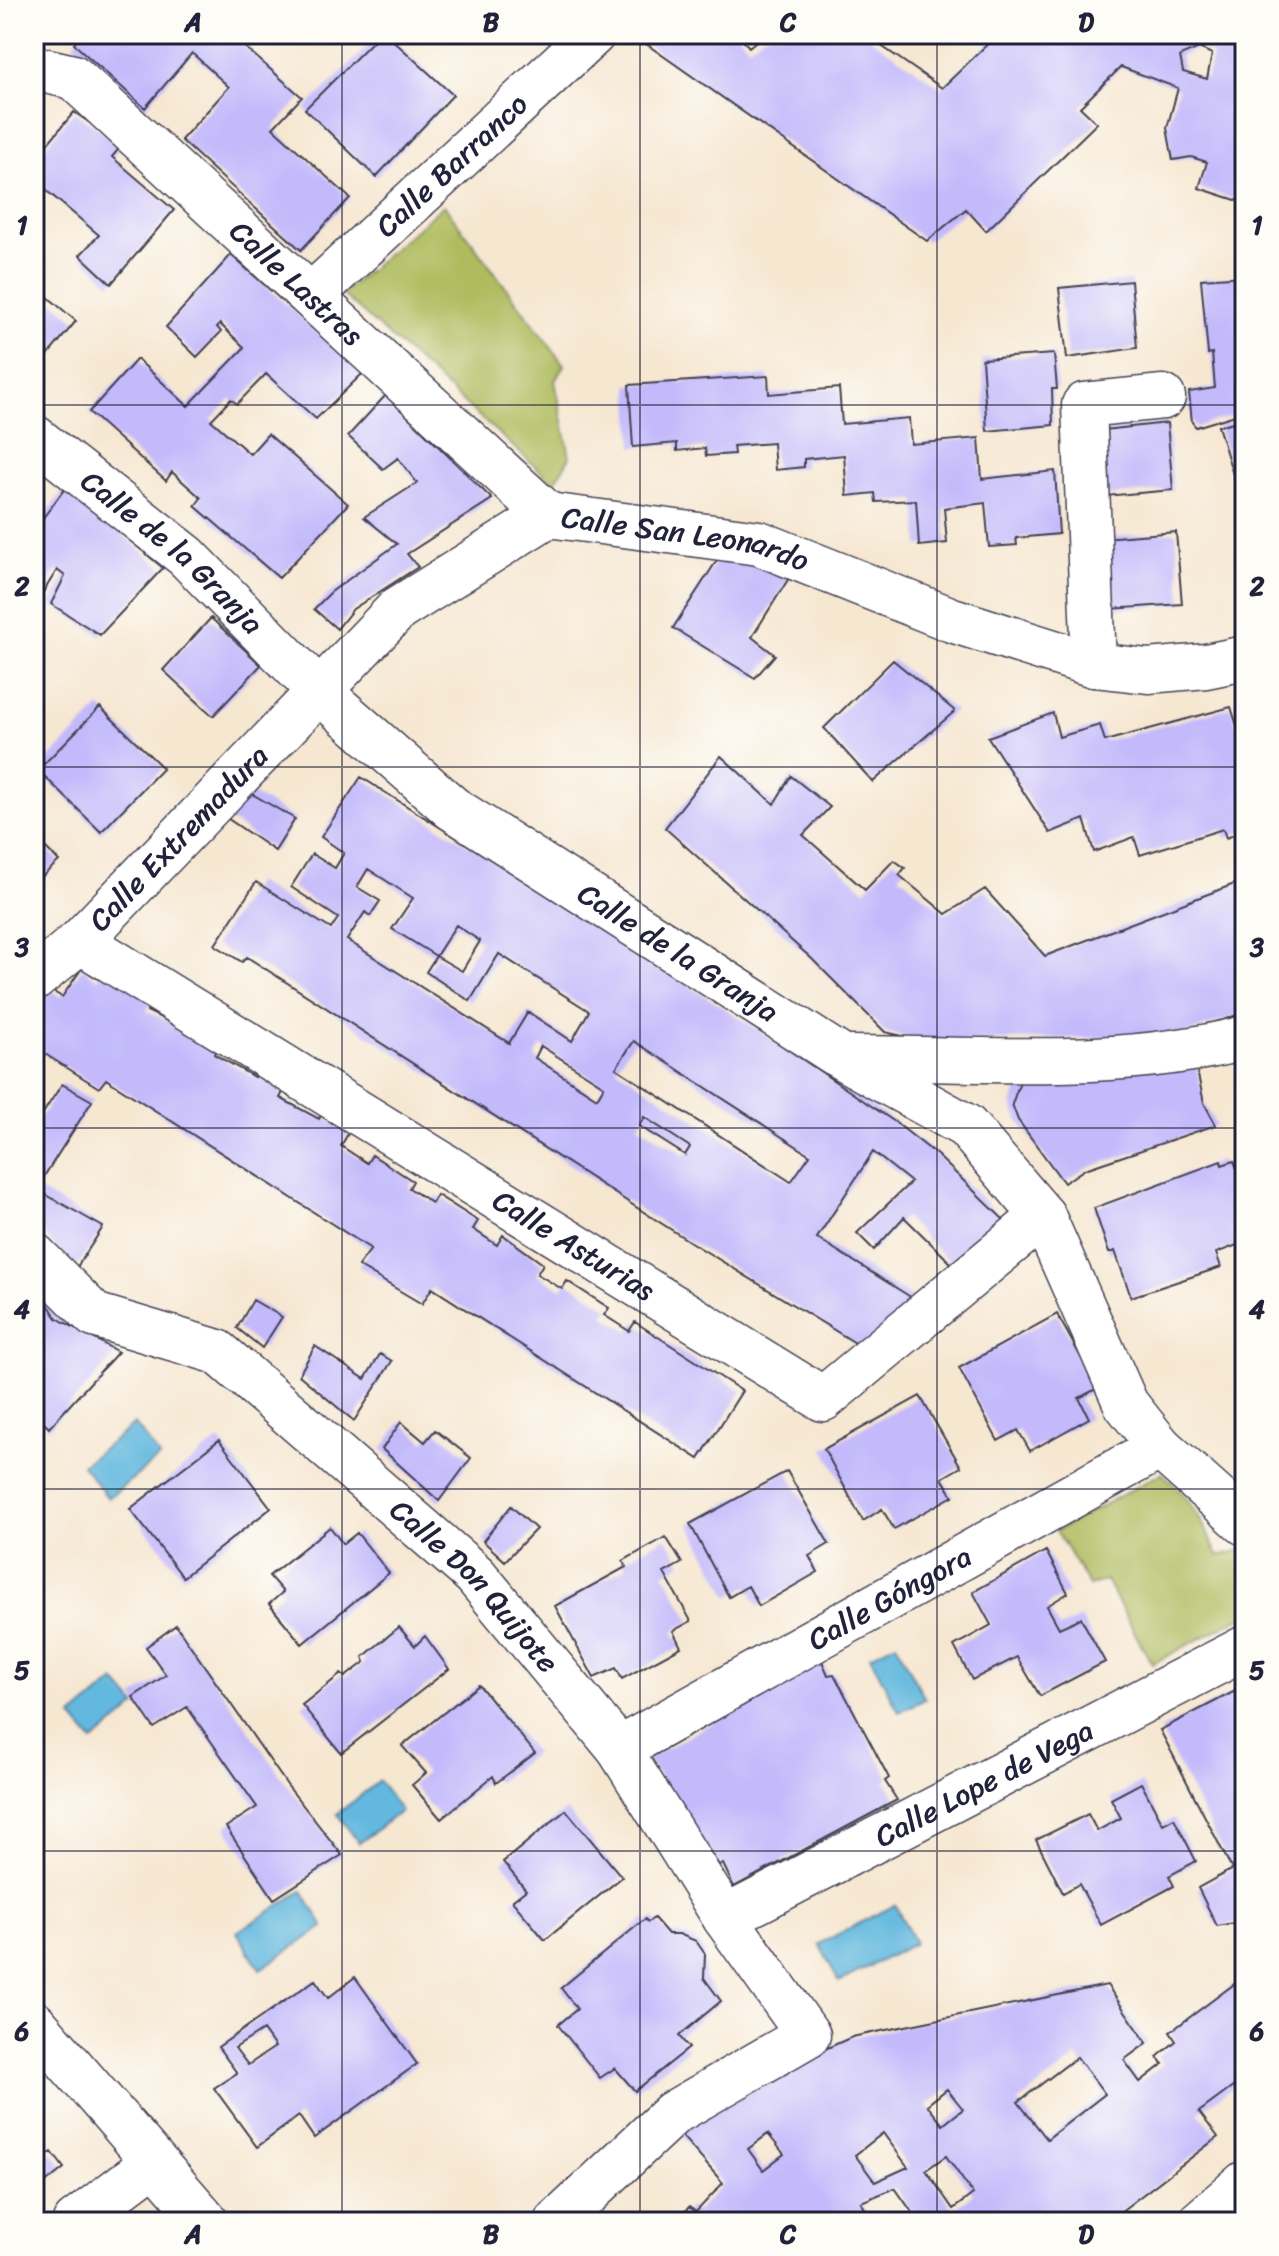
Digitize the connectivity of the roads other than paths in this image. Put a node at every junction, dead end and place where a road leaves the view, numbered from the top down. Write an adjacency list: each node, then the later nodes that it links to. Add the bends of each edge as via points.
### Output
1 (593, 34): 3 (street, Calle Barranco)
2 (34, 68): 3 (street, Calle Lastras, via 73,77)
3 (311, 296): 6 (street, Calle Lastras)
4 (1163, 397): 8 (street, via 1084,405)
5 (34, 437): 9 (street, Calle de la Granja, via 186,556)
6 (548, 515): 8 (street, Calle San Leonardo, via 759,543 952,620); 9 (street, Calle San Leonardo, via 398,609)
7 (1245, 658): 8 (street, Calle San Leonardo, via 1148,671)
8 (1094, 665)
9 (320, 692): 10 (street, Calle Extremadura); 13 (street, Calle de la Granja, via 452,808)
10 (80, 941): 11 (street, Calle Extremadura); 14 (street, Calle Asturias, via 823,1399)
11 (34, 979)
12 (1245, 1038): 13 (street, via 1192,1052 1099,1058)
13 (843, 1058): 14 (street, Calle de la Granja, via 966,1126)
14 (1043, 1216): 16 (street, Calle de la Granja, via 1126,1404)
15 (34, 1255): 19 (street, Calle Don Quijote, via 94,1315 218,1352 475,1575)
16 (1160, 1447): 17 (street, Calle de la Granja); 19 (street, Calle Góngora)
17 (1245, 1523)
18 (1245, 1648): 20 (street, Calle Lope de Vega)
19 (619, 1749): 20 (street, Calle Don Quijote)
20 (725, 1918): 26 (street, Calle Don Quijote, via 808,2035 673,2113)
21 (34, 2023): 22 (street)
22 (153, 2163): 24 (street); 25 (street)
23 (1245, 2183): 27 (street)
24 (75, 2222)
25 (207, 2222)
26 (557, 2222)
27 (1200, 2222)

